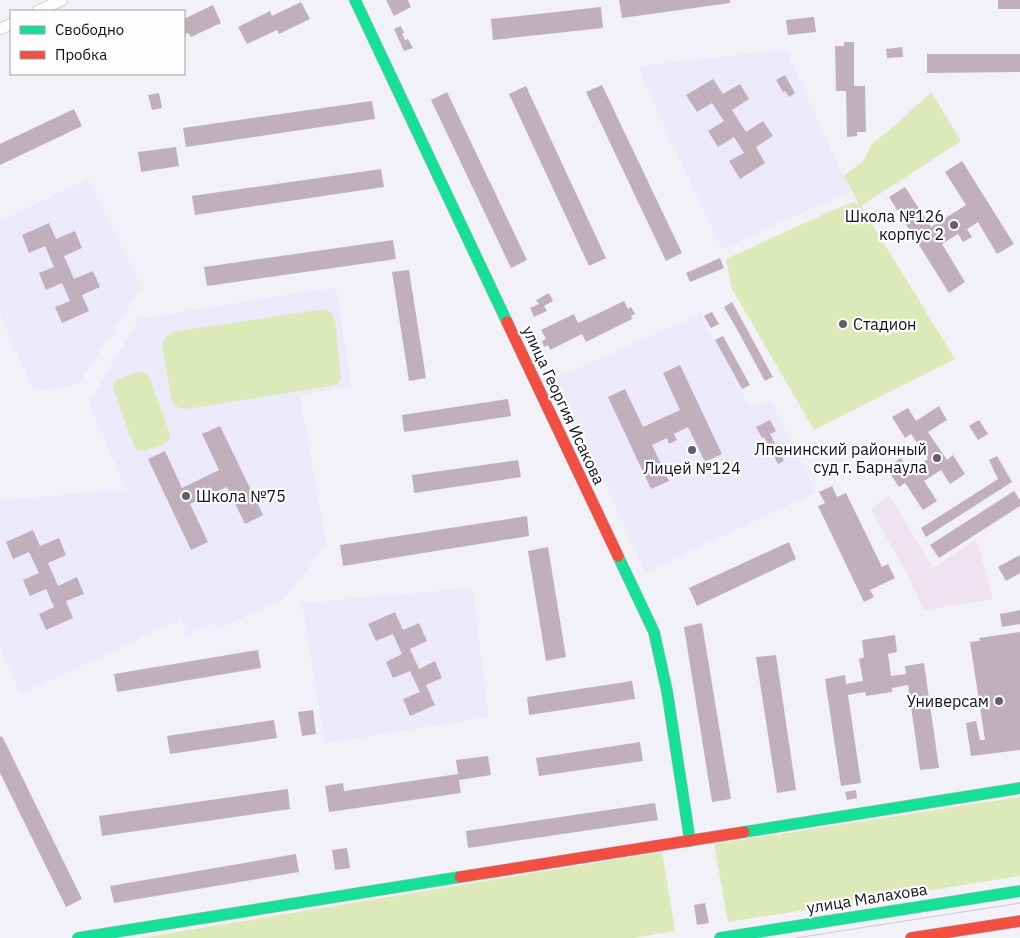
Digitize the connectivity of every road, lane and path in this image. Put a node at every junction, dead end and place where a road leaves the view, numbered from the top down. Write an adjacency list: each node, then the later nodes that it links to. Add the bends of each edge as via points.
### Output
1 (62, 0): 3 (street)
2 (355, 0): 5 (street, улица Георгия Исакова, via 654,632 667,691)
3 (40, 10)
4 (1020, 788): 5 (street)
5 (690, 841): 8 (street)
6 (1020, 891): 9 (street, улица Малахова)
7 (1020, 921): 10 (street)
8 (78, 938)
9 (720, 938)
10 (910, 938)

